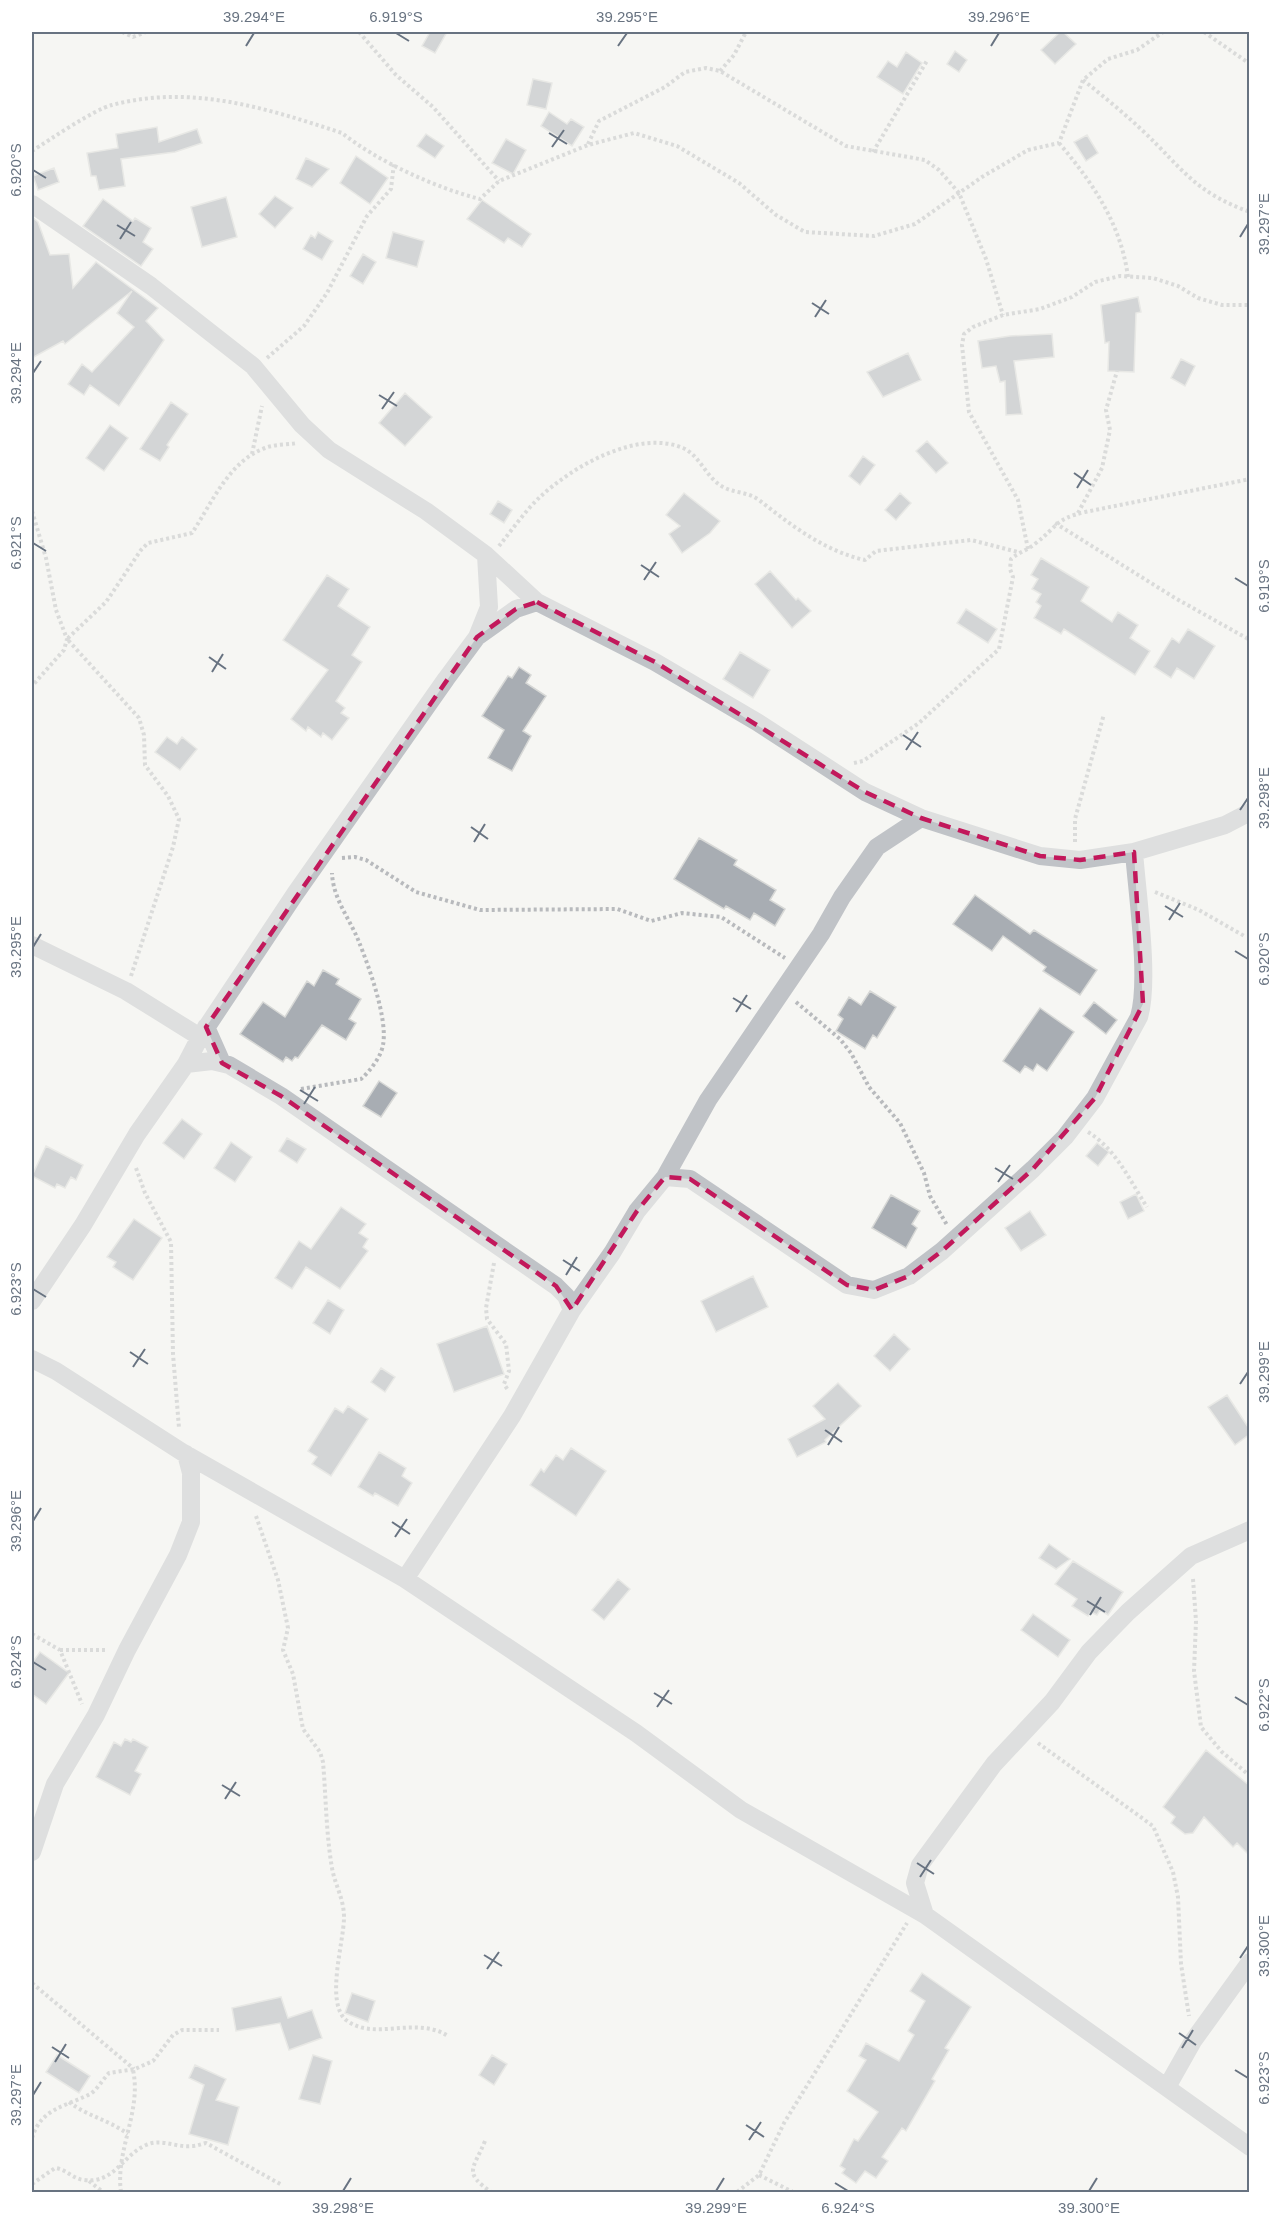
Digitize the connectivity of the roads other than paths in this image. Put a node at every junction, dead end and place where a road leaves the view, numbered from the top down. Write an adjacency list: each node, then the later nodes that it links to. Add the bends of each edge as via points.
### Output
1 (32, 204): 2 (street, via 151,286 258,372 313,438 426,511)
2 (487, 557): 3 (street); 4 (street, via 489,607)
3 (537, 602): 4 (street, via 516,609); 6 (street, via 655,662 865,792)
4 (477, 637): 9 (street, via 332,852)
5 (1250, 812): 7 (street, via 1225,825)
6 (921, 818): 7 (street, via 1040,856 1080,860); 12 (street, via 877,847 708,1100)
7 (1134, 852): 12 (street, via 1143,1004 1139,1017 1095,1098 1075,1124 1033,1169 909,1276 874,1290 858,1289 826,1272 786,1241 690,1179)
8 (32, 945): 9 (street)
9 (203, 1032): 10 (street); 11 (street)
10 (186, 1064): 11 (street); 13 (street)
11 (222, 1064): 14 (street, via 280,1096 556,1286)
12 (665, 1177): 14 (street, via 637,1211)
13 (32, 1301)
14 (572, 1310): 18 (street, via 519,1405)
15 (32, 1359): 16 (street)
16 (184, 1453): 18 (street); 19 (street, via 191,1473 191,1522 96,1715 55,1784)
17 (1250, 1530): 20 (street, via 1191,1556 1089,1652 1052,1701 994,1764 920,1865 915,1883)
18 (405, 1579): 20 (street, via 636,1733 741,1810)
19 (32, 1852)
20 (920, 1912): 22 (street)
21 (1250, 1962): 22 (street, via 1193,2041)
22 (1167, 2087): 23 (street)
23 (1250, 2147)

